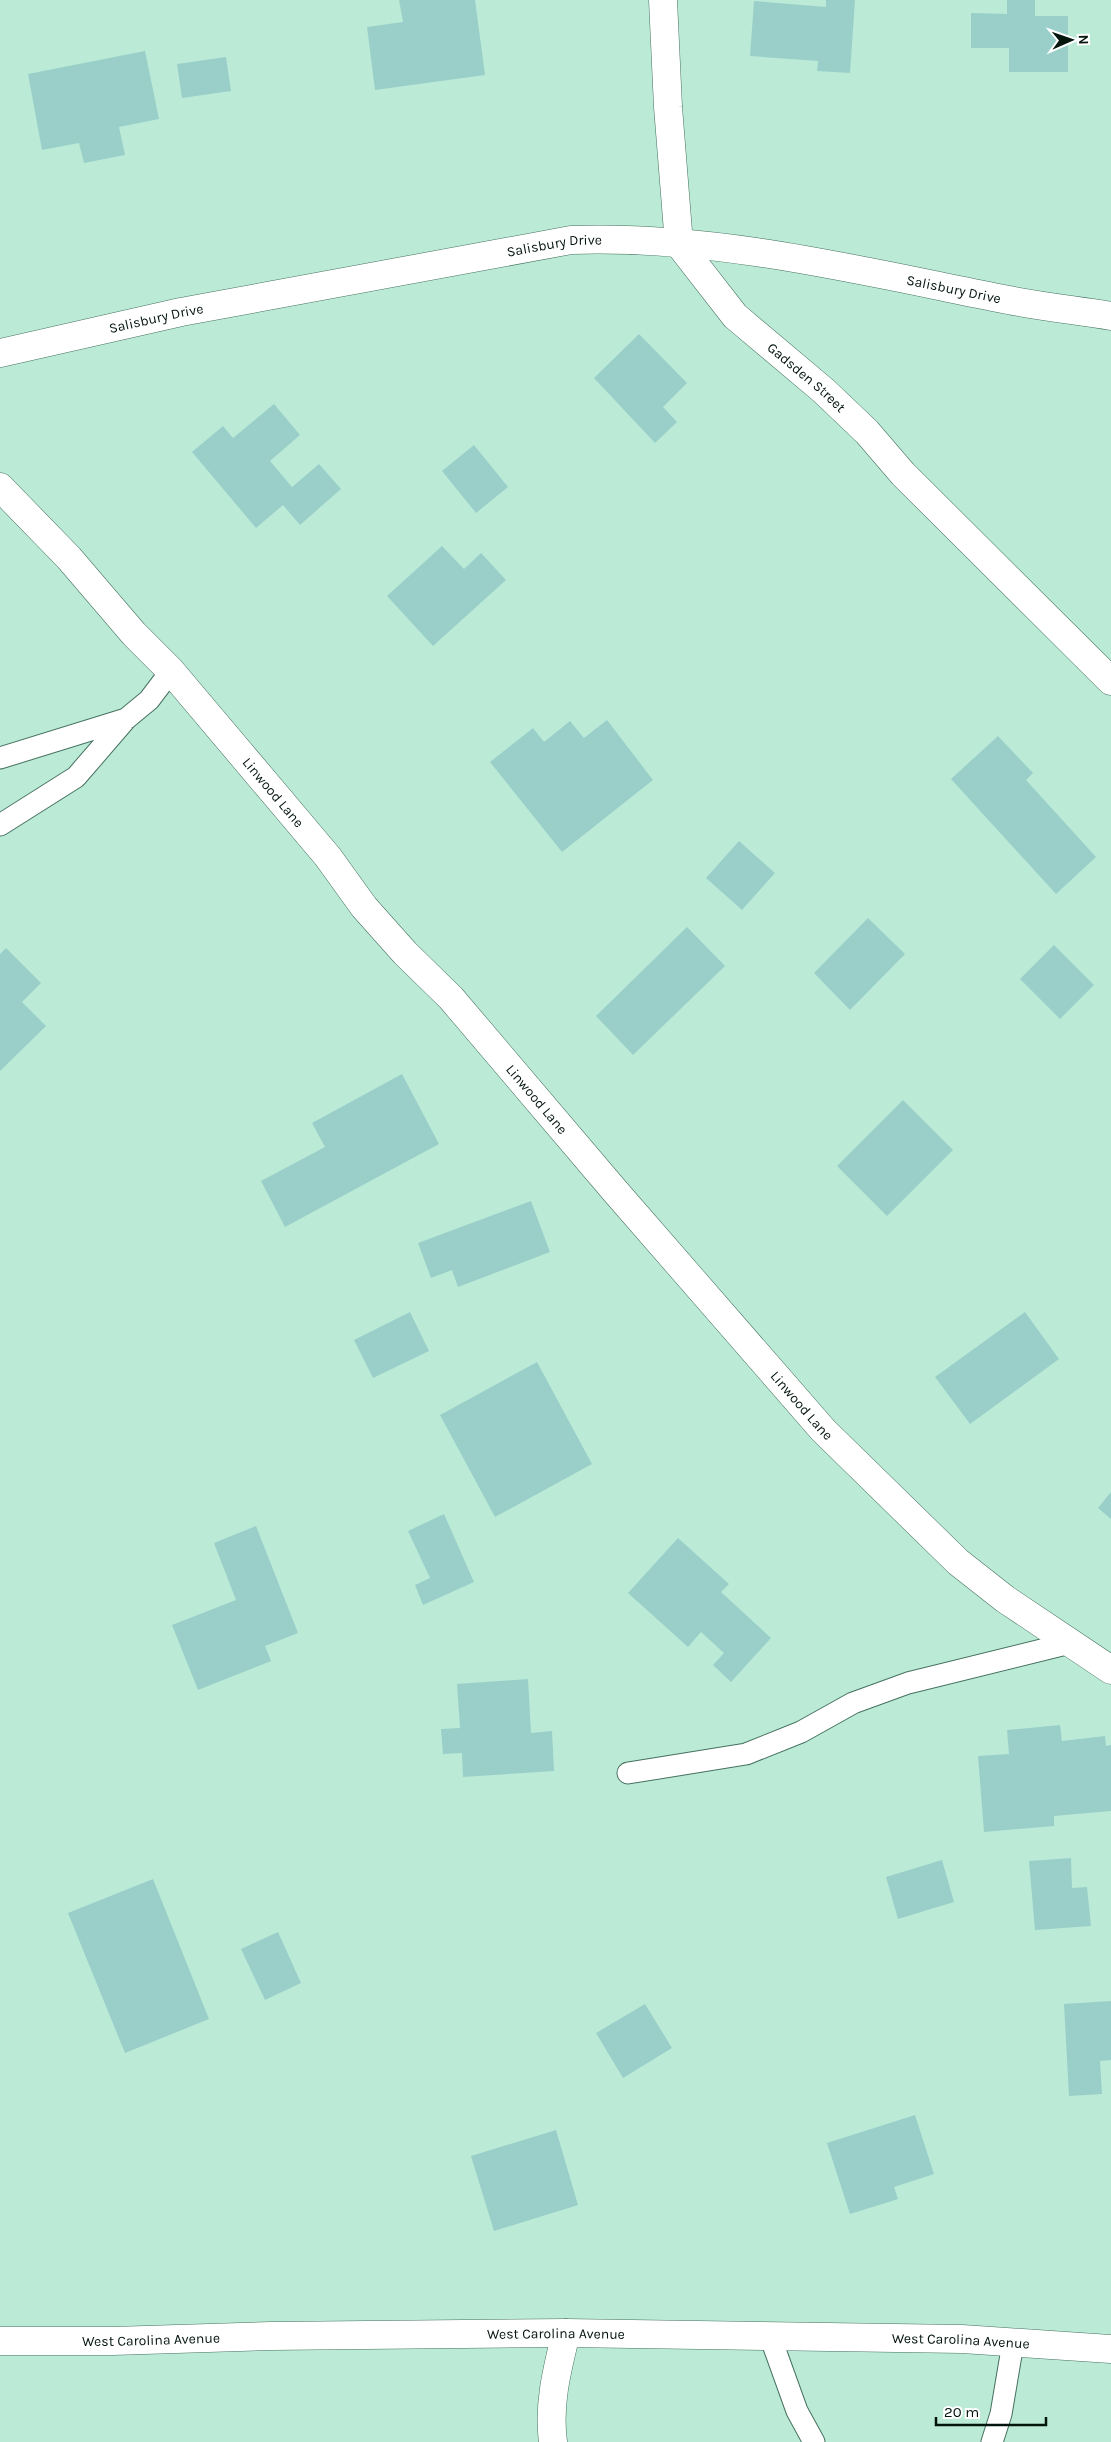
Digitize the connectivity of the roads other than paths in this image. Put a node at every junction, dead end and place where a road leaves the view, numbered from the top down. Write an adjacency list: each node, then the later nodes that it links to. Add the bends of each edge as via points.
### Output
1 (663, 0): 2 (street)
2 (679, 244): 3 (street, Salisbury Drive, via 765,252 999,298); 4 (street, Salisbury Drive, via 617,238 570,240 181,312); 7 (street, Gadsden Street, via 735,316 867,432 903,474)
3 (1111, 316)
4 (0, 353)
5 (0, 487): 6 (street, Linwood Lane)
6 (171, 672): 8 (lane, via 148,700); 11 (street, Linwood Lane, via 328,858 364,907 451,998 823,1430 958,1562)
7 (1111, 680)
8 (126, 719): 9 (lane); 10 (lane, via 76,777)
9 (0, 758)
10 (0, 825)
11 (1070, 1643): 12 (street, Linwood Lane); 13 (lane, via 908,1683 853,1703 801,1732 746,1754)
12 (1111, 1670)
13 (628, 1772)
14 (566, 2333): 15 (street, West Carolina Avenue); 16 (street, West Carolina Avenue); 19 (street, via 554,2380)
15 (770, 2336): 17 (street, West Carolina Avenue, via 962,2339); 20 (lane, via 797,2411)
16 (0, 2341)
17 (1013, 2343): 18 (street, West Carolina Avenue); 21 (lane, via 1001,2414)
18 (1111, 2350)
19 (553, 2442)
20 (814, 2442)
21 (992, 2442)

